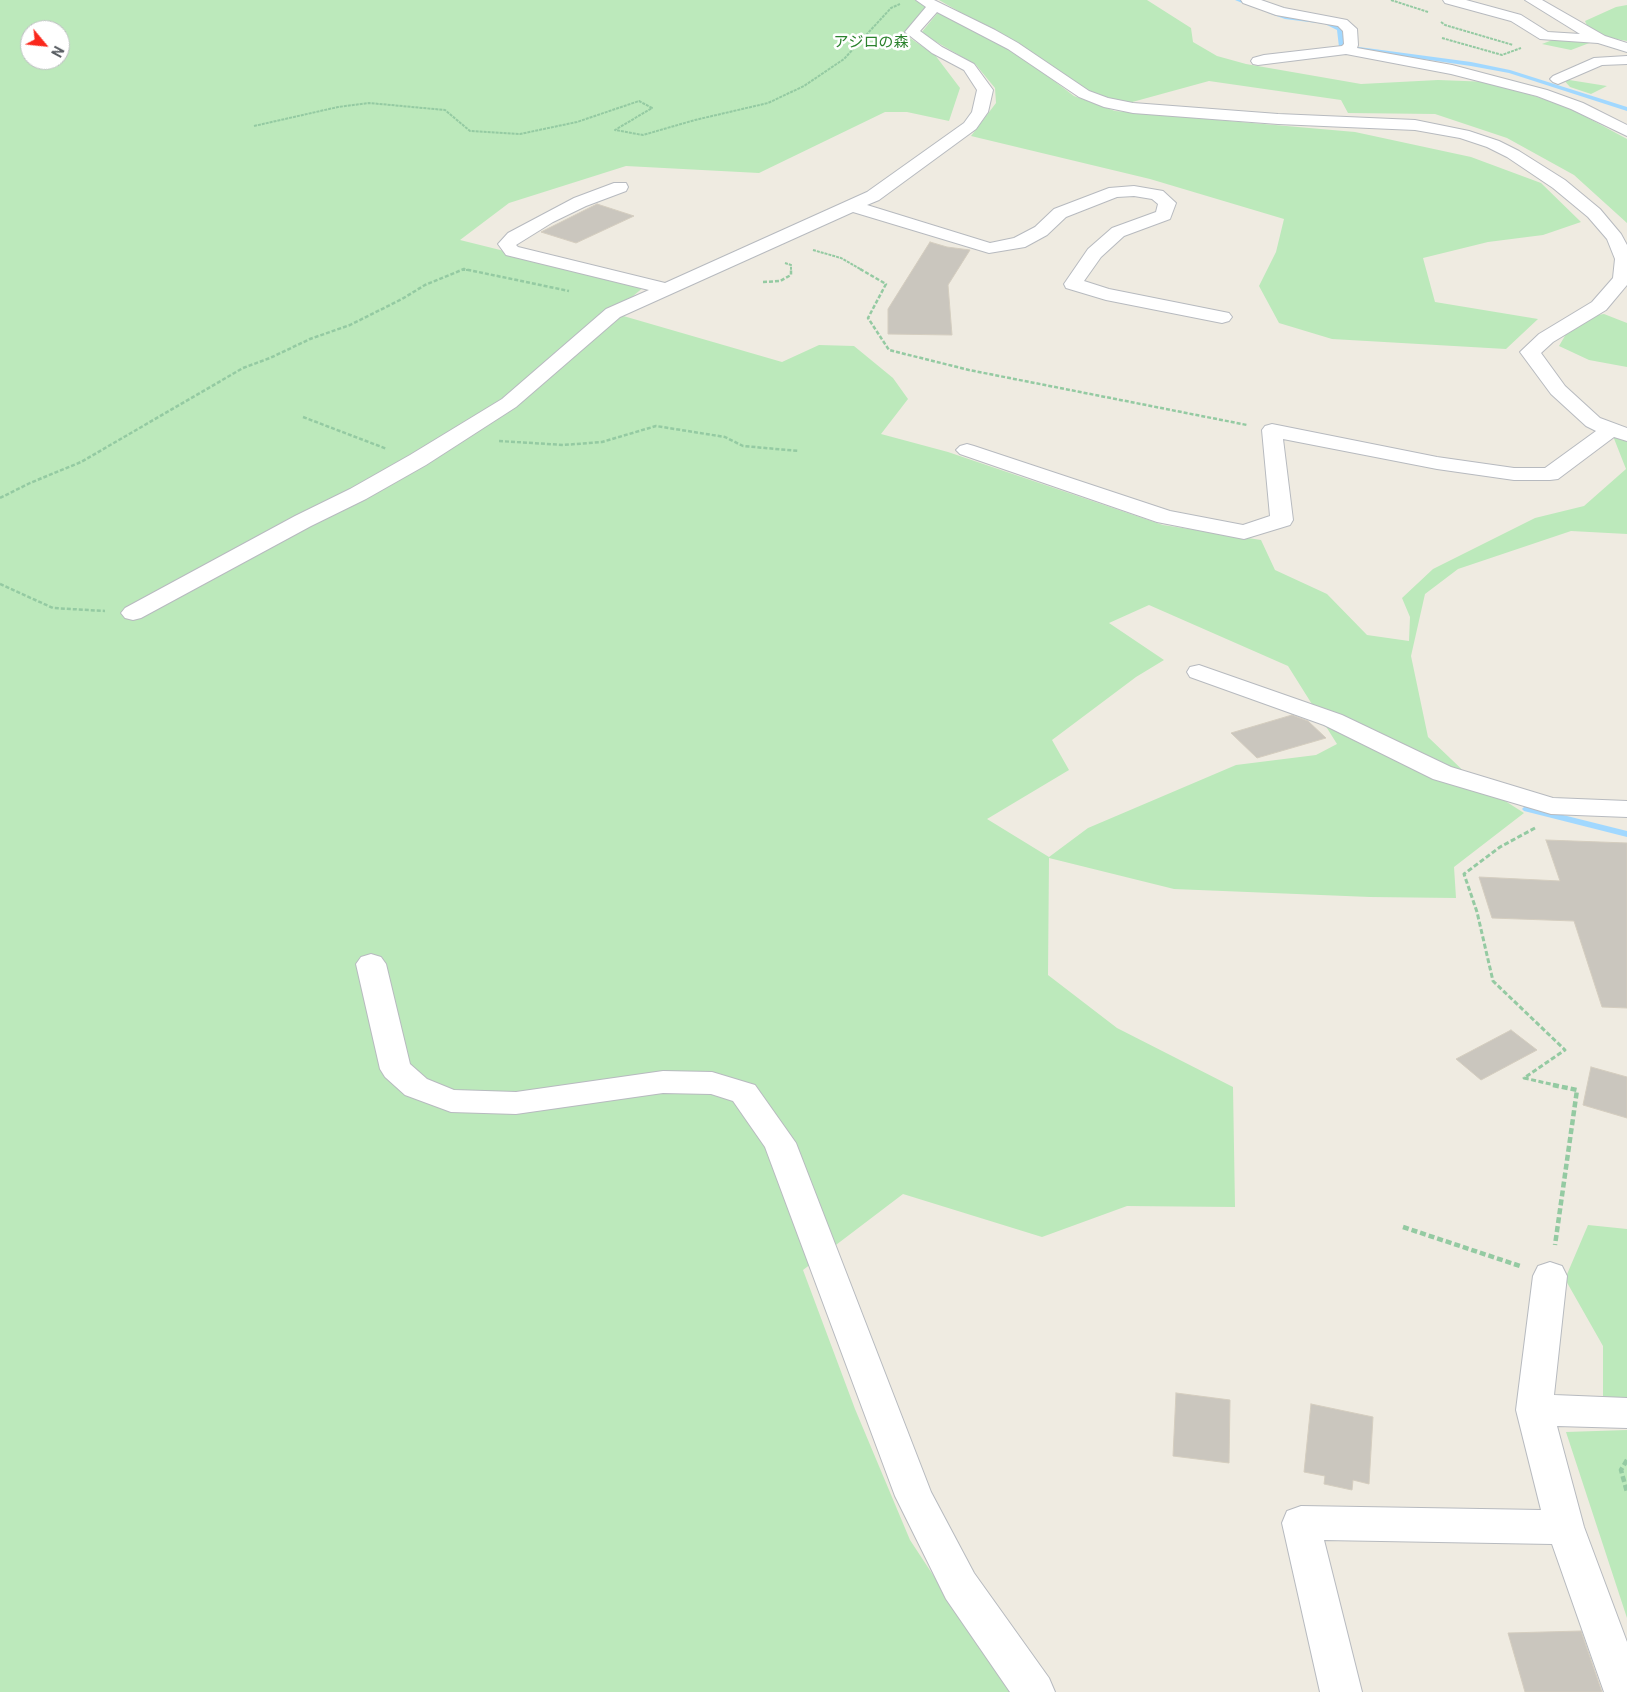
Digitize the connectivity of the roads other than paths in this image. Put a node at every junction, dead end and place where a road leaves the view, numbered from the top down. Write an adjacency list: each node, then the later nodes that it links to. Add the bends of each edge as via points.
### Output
1 (1248, 0): 9 (street, via 1294,16 1332,15 1350,29 1351,45)
2 (1450, 0): 5 (street, via 1516,18)
3 (1532, 0): 6 (street)
4 (929, 3): 15 (street, via 912,32 969,67 985,90 980,112 970,126 873,196); 18 (street, via 1013,46 1084,94 1104,102 1133,108 1278,119 1414,125 1463,134 1513,154 1559,184 1594,213 1615,238 1624,259 1622,279 1599,306 1546,338 1530,352 1558,390 1593,422)
5 (1545, 36): 6 (street); 7 (street)
6 (1600, 39): 8 (street)
7 (1521, 48)
8 (1627, 48)
9 (1346, 50): 11 (street); 13 (street, via 1452,70 1542,93)
10 (1627, 60): 12 (street, via 1598,61)
11 (1258, 61)
12 (1558, 79)
13 (1627, 131)
14 (620, 187): 16 (street, via 547,218 514,236 507,244 512,251)
15 (852, 206): 16 (street); 17 (street, via 989,248 1019,243 1041,232 1060,214 1115,192 1157,195 1167,203 1164,215 1118,232 1094,253 1073,284 1106,294)
16 (666, 289): 20 (street, via 613,313 509,403 418,460)
17 (1222, 317)
18 (1619, 432): 19 (street, via 1550,474 1514,474 1437,463 1272,430 1282,520 1244,532 1165,517)
19 (967, 450)
20 (133, 613)
21 (1199, 672): 22 (street, via 1333,720 1442,774 1551,806)
22 (1627, 809)
23 (371, 964): 28 (street, via 396,1069 416,1087 451,1101 516,1103 663,1082 712,1083 744,1093 780,1143 914,1496 960,1586)
24 (1550, 1276): 25 (street)
25 (1534, 1410): 26 (street); 27 (street)
26 (1627, 1413)
27 (1565, 1527): 29 (street, via 1301,1524); 30 (street)
28 (1034, 1692)
29 (1341, 1692)
30 (1625, 1692)

